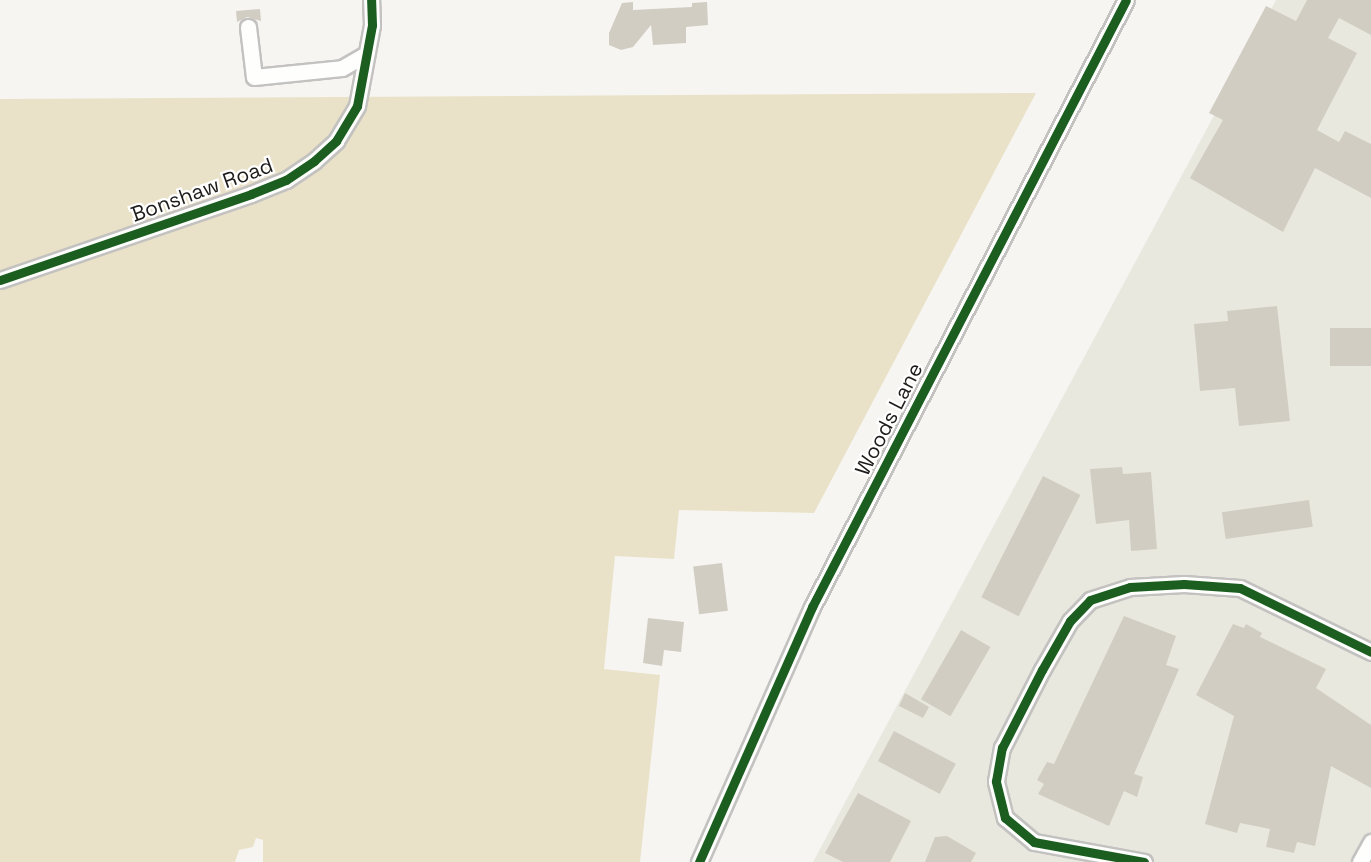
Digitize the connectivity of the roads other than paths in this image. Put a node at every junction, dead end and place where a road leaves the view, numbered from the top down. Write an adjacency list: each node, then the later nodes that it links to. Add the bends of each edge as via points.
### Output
1 (371, 0): 4 (street, Bonshaw Road)
2 (1126, 0): 8 (street, Woods Lane, via 812,607 763,725)
3 (248, 27): 4 (street, via 254,77 333,70)
4 (366, 54): 5 (street, Bonshaw Road, via 357,106 336,141 286,180)
5 (0, 280)
6 (1371, 652): 9 (street, via 1240,588 1184,584 1130,588 1090,600 1070,621 1042,670 1002,748 996,781 1005,818 1034,842)
7 (1371, 843): 10 (street)
8 (699, 862)
9 (1144, 862)
10 (1360, 862)

